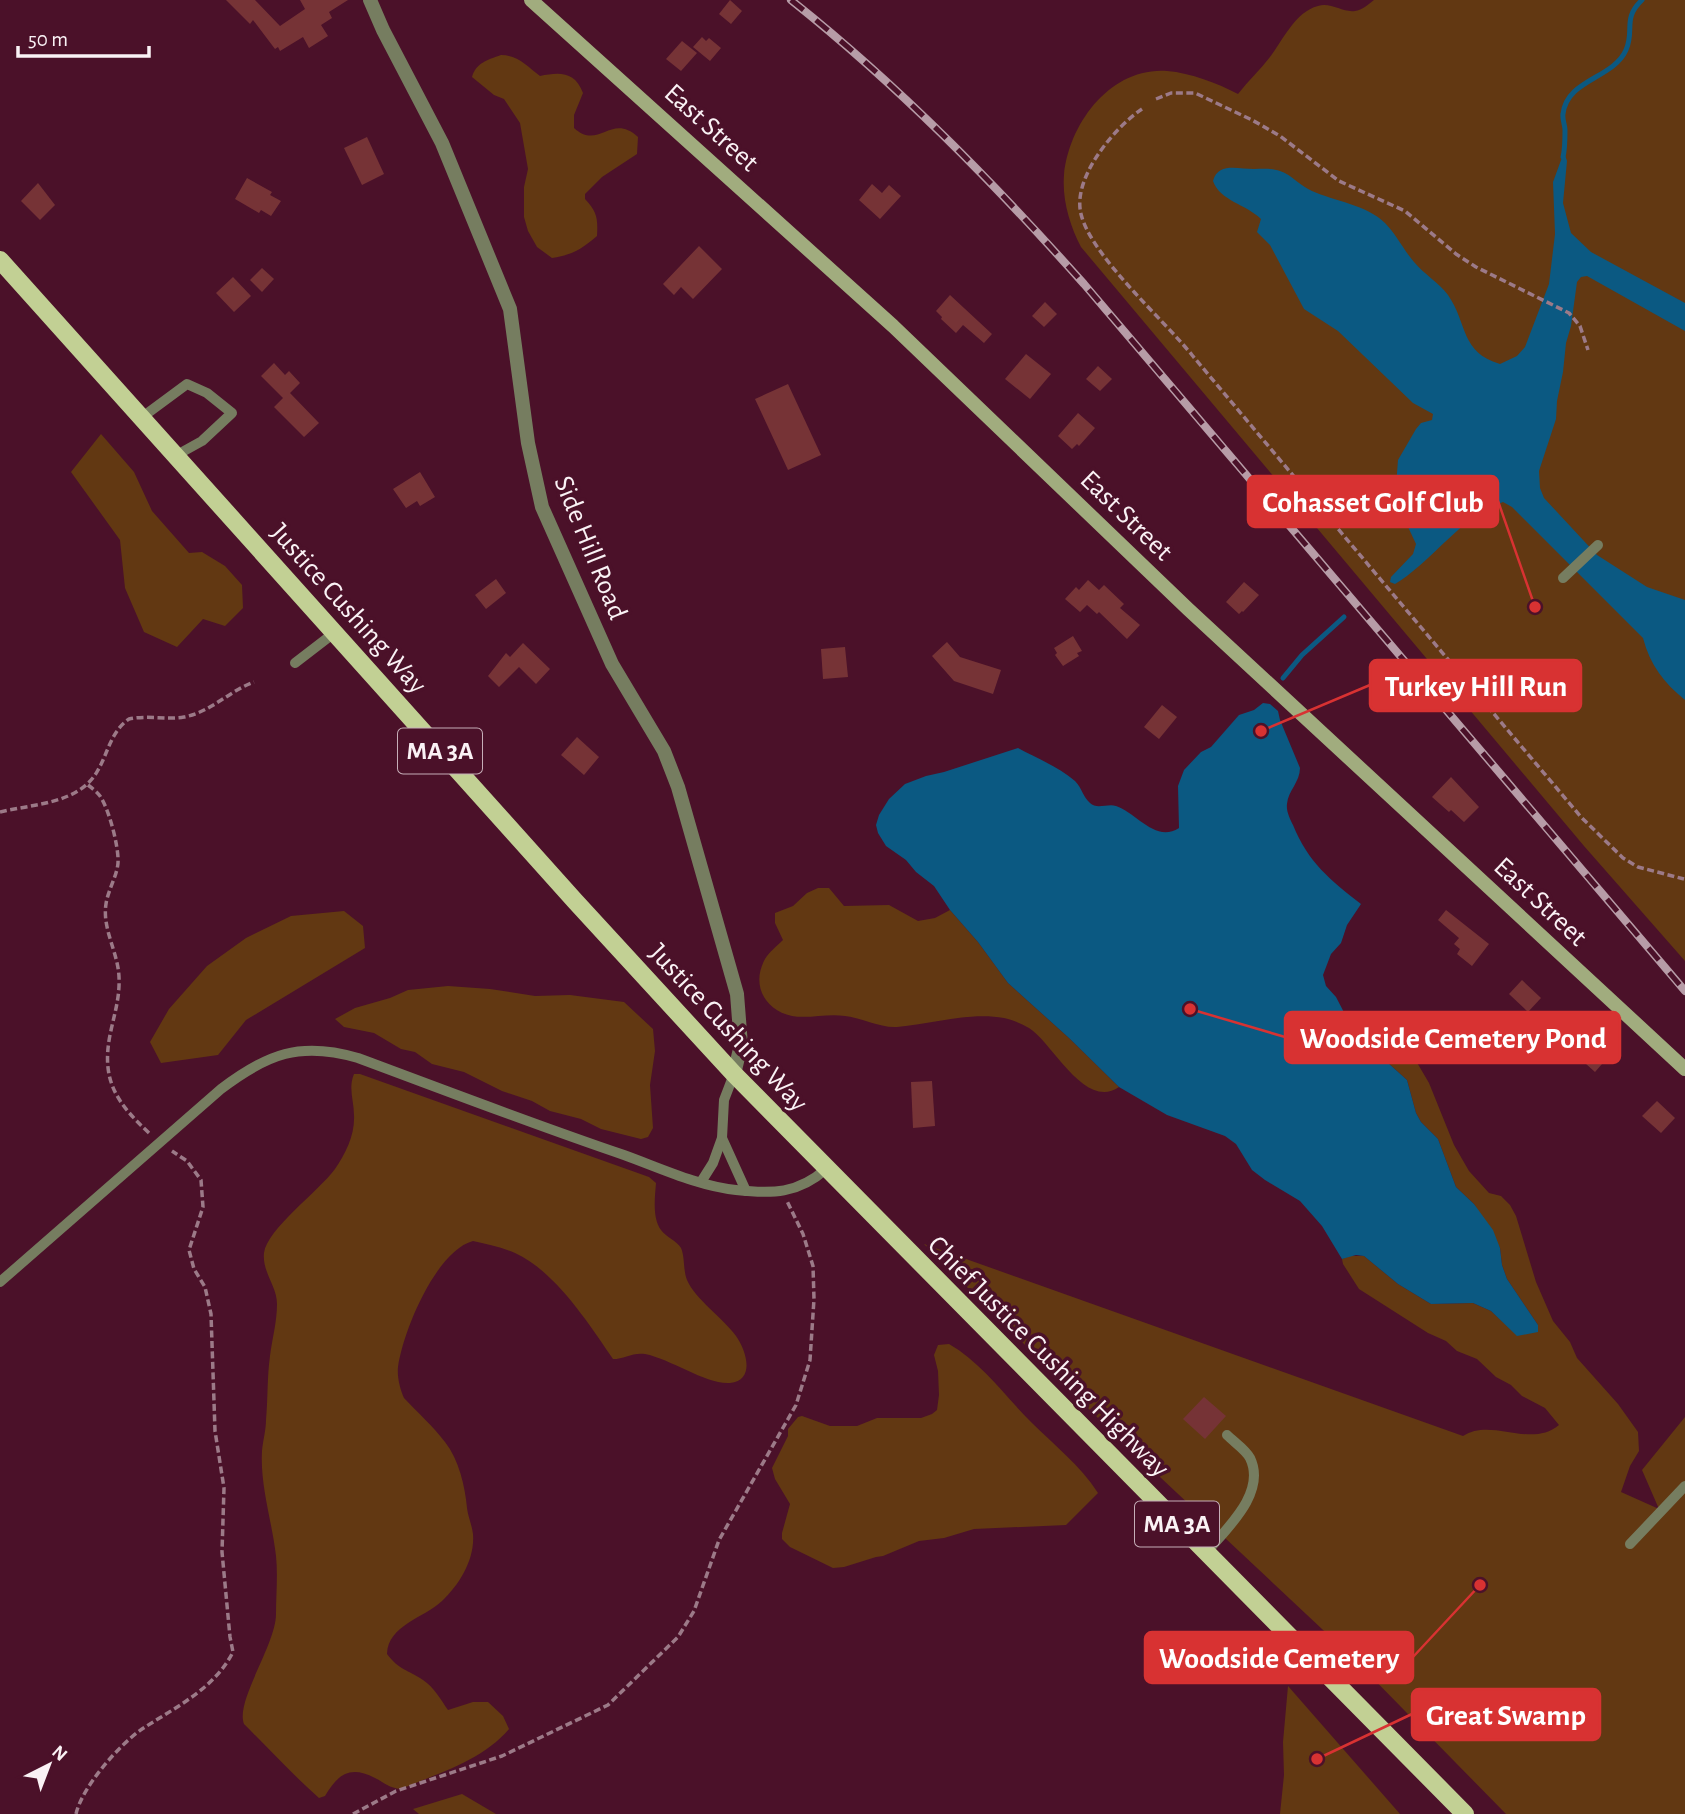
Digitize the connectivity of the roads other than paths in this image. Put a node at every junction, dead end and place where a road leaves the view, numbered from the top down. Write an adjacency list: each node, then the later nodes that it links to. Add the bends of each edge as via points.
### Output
1 (370, 0): 11 (street, Side Hill Road, via 442,143 510,309 528,443 542,507 606,654 664,751 678,787 737,993 741,1045)
2 (531, 0): 10 (main road, East Street, via 893,326 1188,609)
3 (0, 260): 4 (main road, Justice Cushing Way / MA 3A)
4 (141, 418): 5 (main road, Justice Cushing Way / MA 3A); 5 (lane, via 187,384 232,413 202,441)
5 (175, 456): 8 (main road, Justice Cushing Way / MA 3A)
6 (1598, 545): 7 (lane)
7 (1563, 578)
8 (334, 633): 9 (lane); 11 (main road, Justice Cushing Way / MA 3A)
9 (295, 663)
10 (1685, 1069)
11 (734, 1074): 12 (lane, via 724,1100); 13 (main road, Justice Cushing Way / MA 3A)
12 (722, 1138): 14 (lane); 15 (lane)
13 (826, 1169): 15 (lane, via 805,1185 784,1191); 16 (main road, Justice Cushing Way / MA 3A)
14 (701, 1182): 15 (lane); 17 (lane, via 358,1058 325,1050 296,1051 257,1064 221,1089)
15 (747, 1191)
16 (890, 1234): 21 (main road, Chief Justice Cushing Highway / MA 3A)
17 (0, 1282)
18 (1227, 1435): 21 (lane, via 1250,1456 1252,1489 1245,1507)
19 (1685, 1486): 20 (lane)
20 (1630, 1544)
21 (1206, 1553): 22 (main road, Chief Justice Cushing Highway / MA 3A)
22 (1465, 1814)

